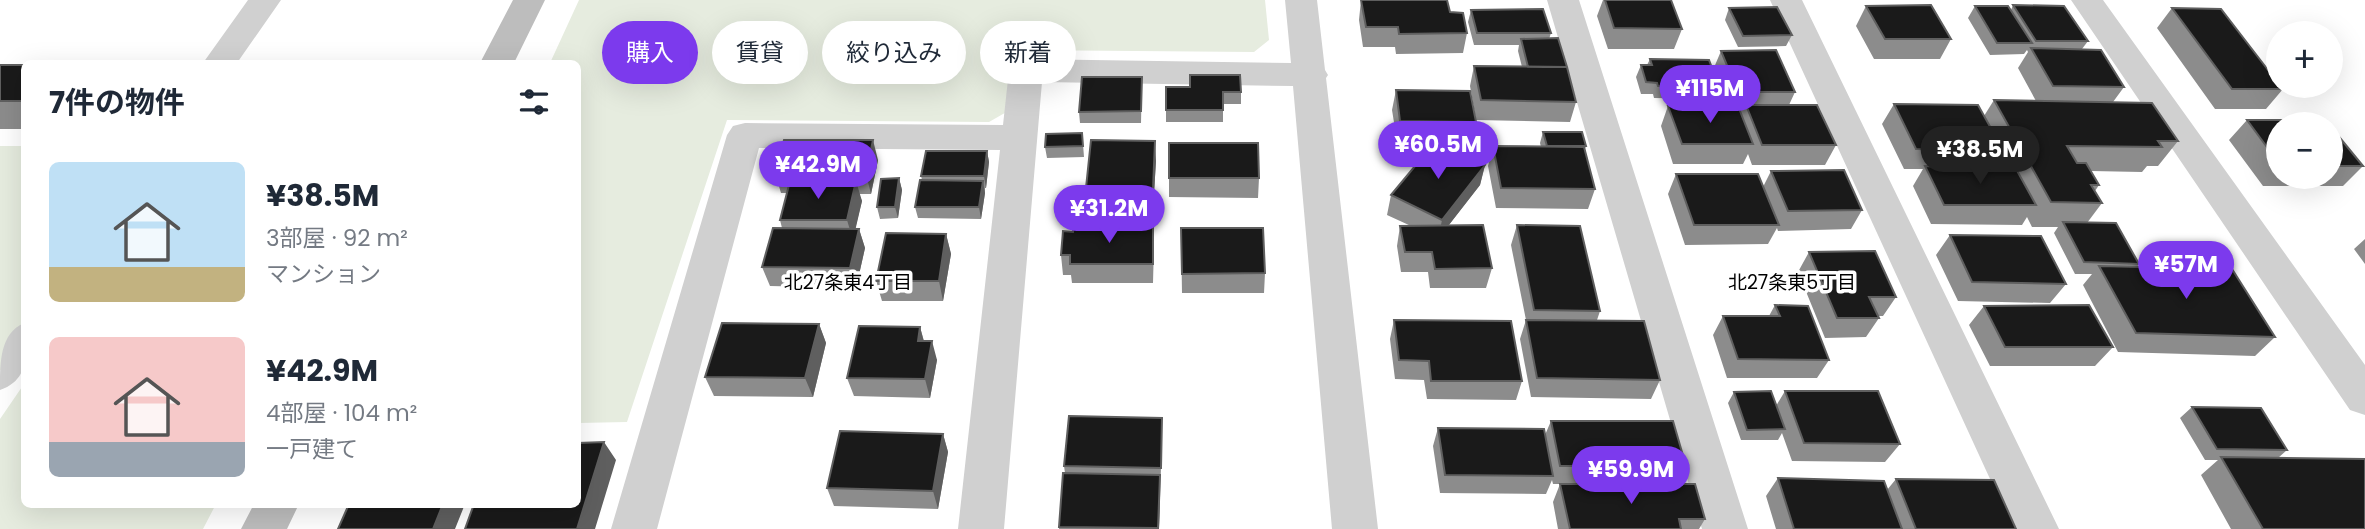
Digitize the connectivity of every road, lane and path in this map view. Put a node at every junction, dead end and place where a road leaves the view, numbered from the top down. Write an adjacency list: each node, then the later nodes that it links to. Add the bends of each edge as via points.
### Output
1 (265, 0): 7 (street)
2 (528, 0): 8 (street)
3 (1301, 0): 9 (street)
4 (1563, 0): 19 (street)
5 (1786, 0): 20 (street)
6 (2087, 0): 13 (street)
7 (222, 60)
8 (498, 60)
9 (1311, 75): 10 (street, via 1026,71); 18 (street)
10 (1017, 138): 16 (street, via 745,135); 17 (street)
11 (21, 343): 12 (street)
12 (0, 373)
13 (2365, 398)
14 (275, 508): 15 (street)
15 (264, 529)
16 (634, 529)
17 (981, 529)
18 (1355, 529)
19 (1725, 529)
20 (2036, 529)

